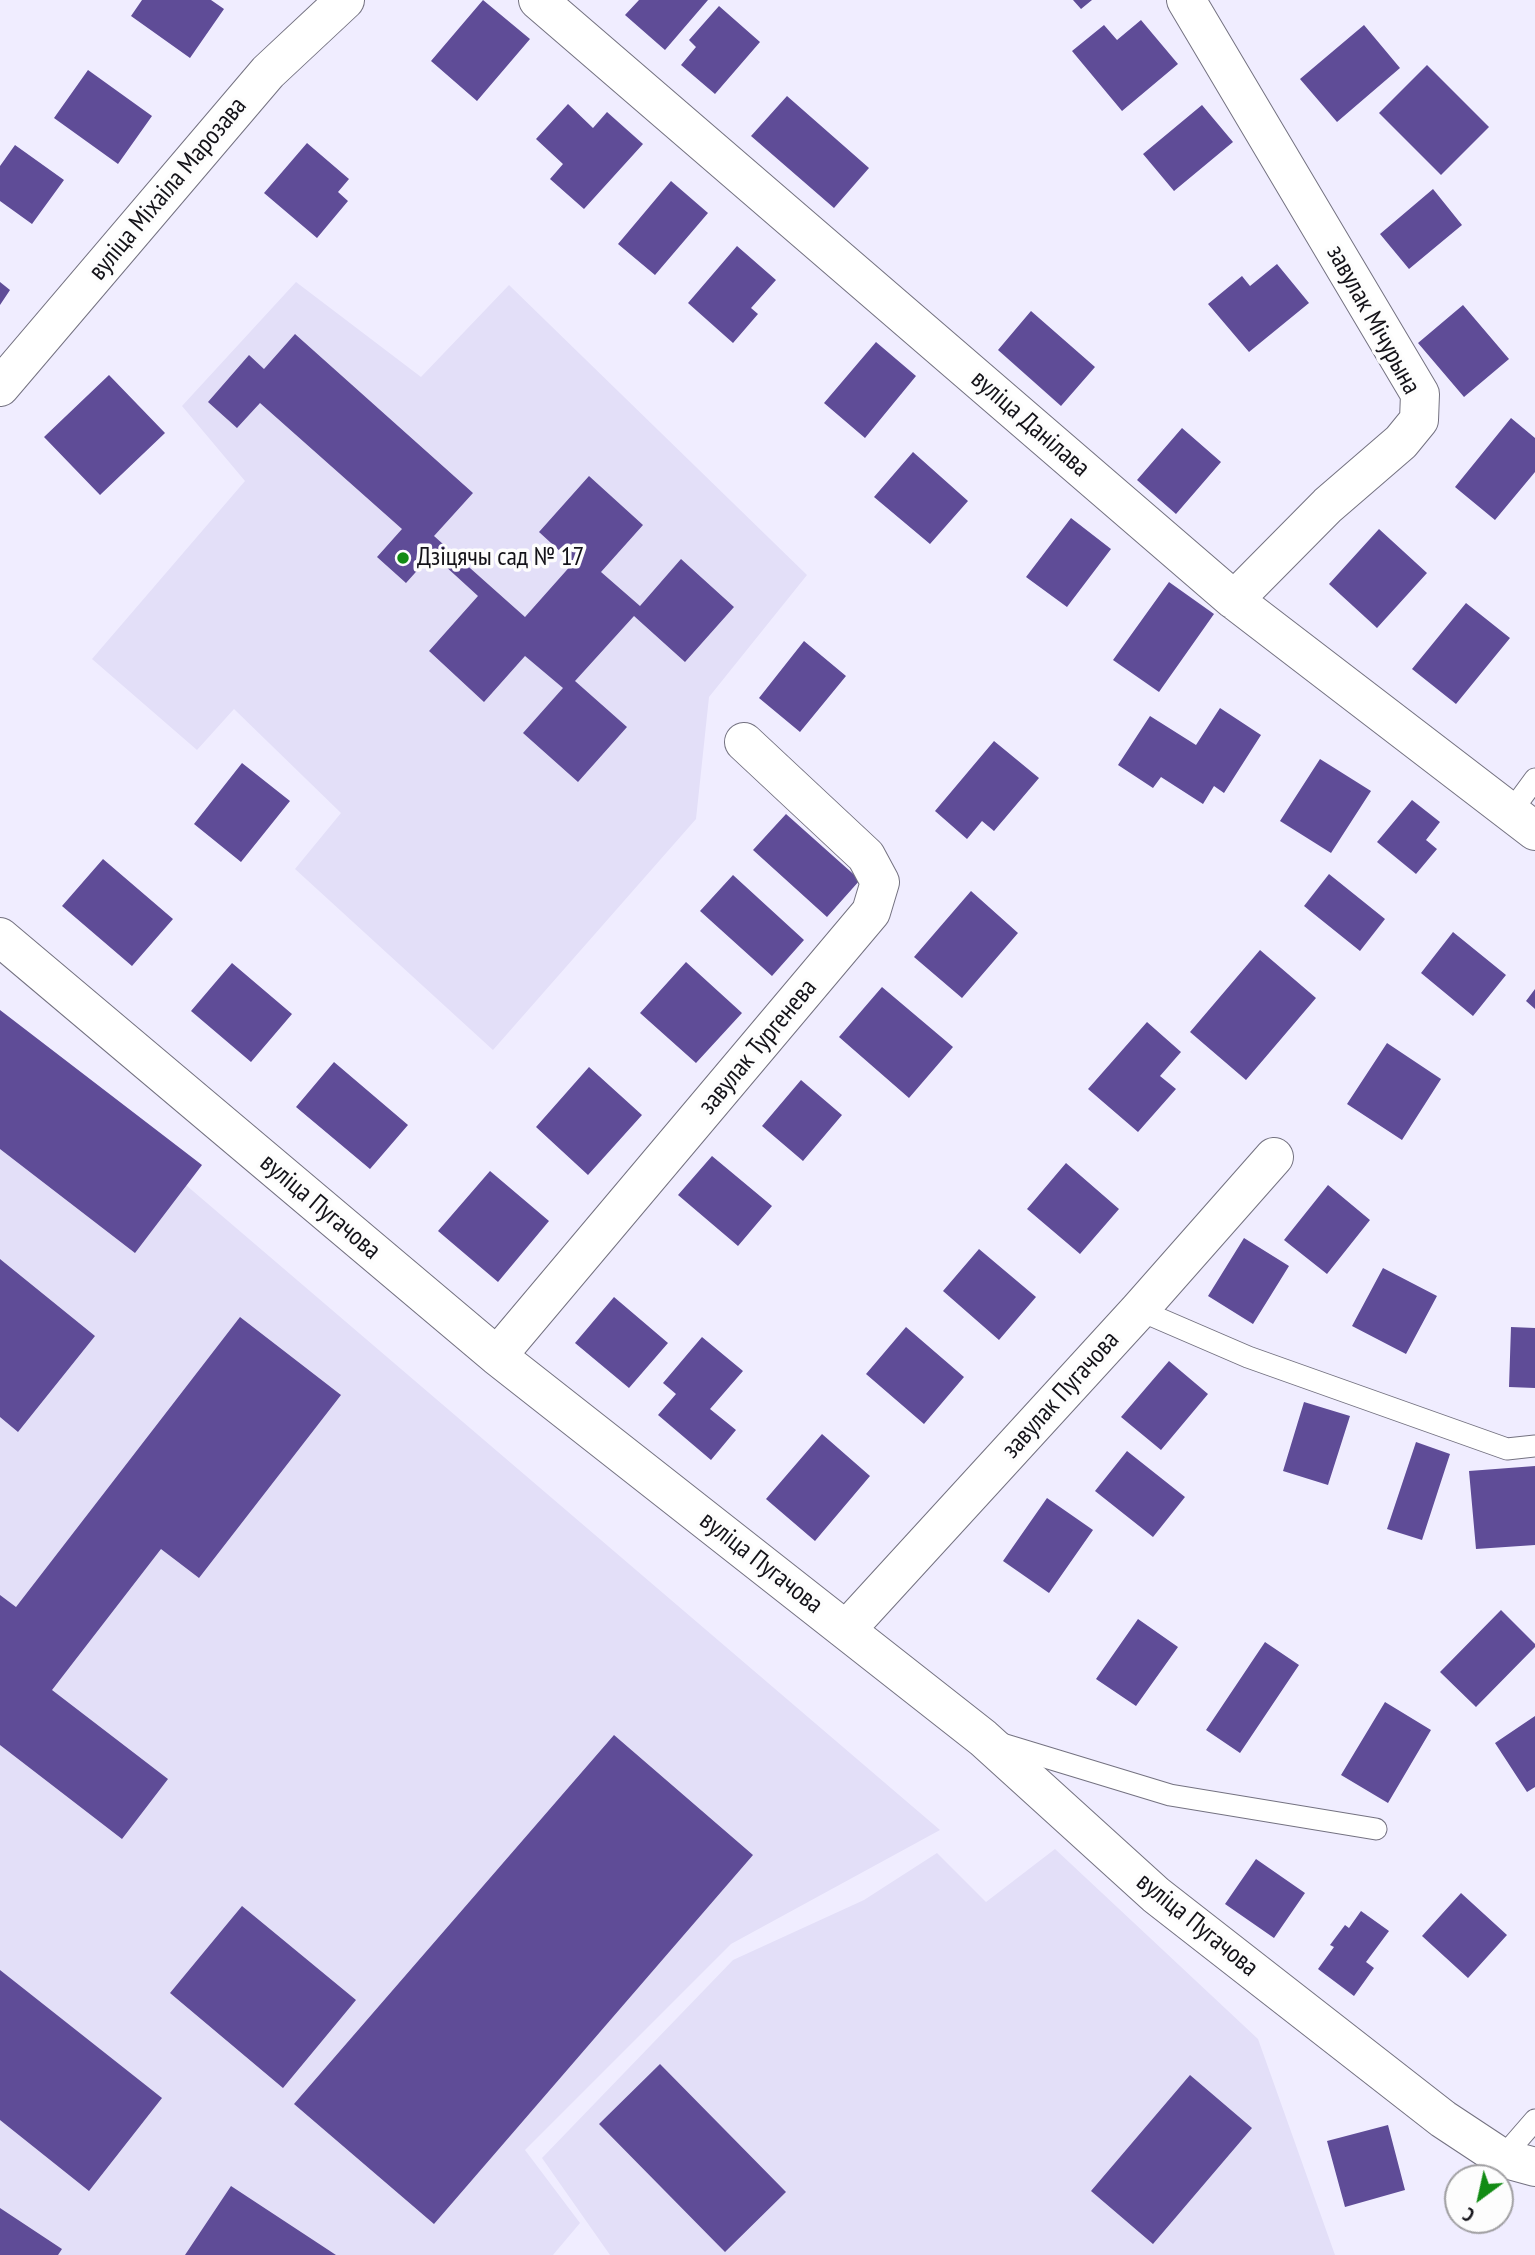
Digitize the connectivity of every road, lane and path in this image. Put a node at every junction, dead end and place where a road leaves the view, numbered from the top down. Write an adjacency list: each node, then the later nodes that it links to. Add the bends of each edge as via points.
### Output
1 (345, 0): 4 (street, вуліца Міхаіла Марозава, via 268,72)
2 (538, 0): 5 (street, вуліца Данілава)
3 (1186, 0): 5 (street, завулак Мічурына, via 1420,394 1419,420 1401,442 1328,505)
4 (0, 387)
5 (1234, 600): 8 (street, вуліца Данілава)
6 (744, 742): 12 (street, завулак Тургенева, via 866,856 880,882 871,912)
7 (1535, 779): 8 (lane)
8 (1523, 822)
9 (0, 937): 12 (street, вуліца Пугачова)
10 (1274, 1157): 11 (street, завулак Пугачова)
11 (1139, 1310): 13 (lane, via 1248,1357 1507,1449); 14 (street, завулак Пугачова)
12 (497, 1356): 14 (street, вуліца Пугачова)
13 (1535, 1446)
14 (846, 1630): 15 (street, вуліца Пугачова)
15 (983, 1738): 16 (lane, via 1170,1795); 18 (street, вуліца Пугачова, via 1156,1895 1443,2119)
16 (1376, 1829)
17 (1535, 2120): 18 (lane)
18 (1518, 2162)

